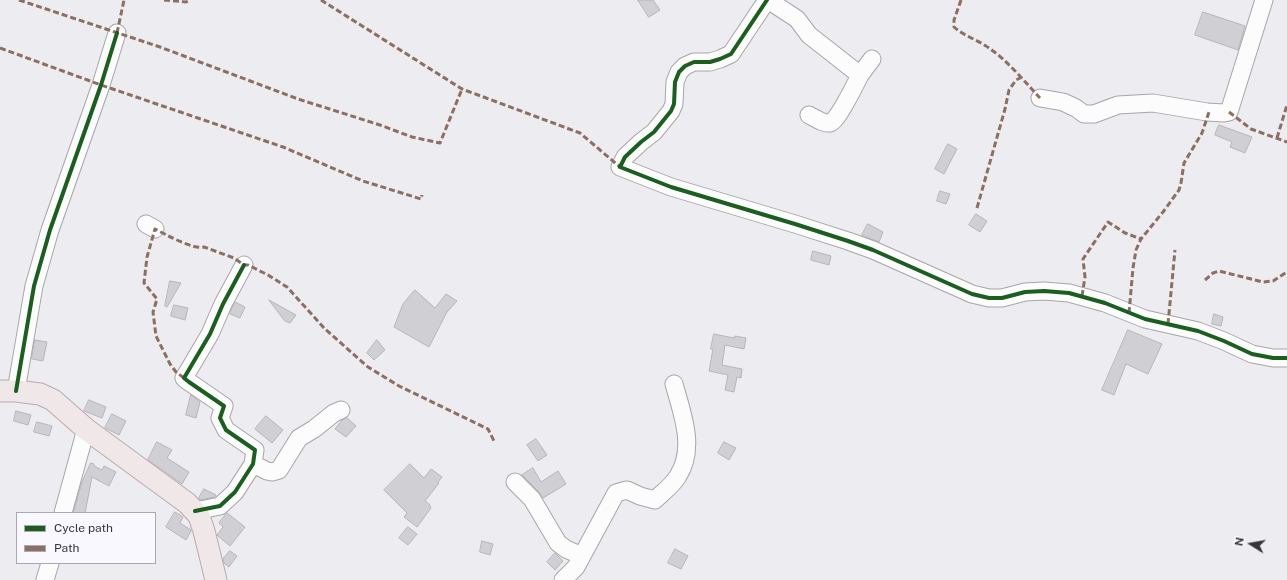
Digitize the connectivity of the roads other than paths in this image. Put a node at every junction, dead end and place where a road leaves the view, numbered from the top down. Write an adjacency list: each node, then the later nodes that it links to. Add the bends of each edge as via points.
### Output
1 (768, 0): 5 (street, via 797,18 809,35); 9 (street, via 731,54 710,62 694,62 679,72 671,111 654,132 625,157 620,167 671,187 873,250 972,294 1002,298 1025,292 1070,293 1105,303 1145,319 1198,331 1252,354)
2 (1264, 0): 6 (street, via 1229,112 1207,112 1153,103 1118,105 1094,114 1084,114 1063,102)
3 (117, 33): 11 (street, via 50,230)
4 (872, 59): 5 (street)
5 (860, 75): 7 (street, via 833,122 825,123)
6 (1040, 98)
7 (810, 115)
8 (244, 265): 14 (street, via 210,334 184,378 224,406 220,418 226,430 255,450)
9 (1287, 358)
10 (674, 384): 18 (street, via 687,434 686,457 678,477 655,500 627,490 616,493)
11 (8, 391): 13 (main road, via 40,394 53,400)
12 (341, 410): 14 (street, via 299,438 279,470 267,471)
13 (86, 429): 16 (main road); 17 (street)
14 (253, 464): 16 (street, via 235,492 220,506)
15 (515, 482): 18 (street, via 532,499 558,543)
16 (195, 511): 21 (main road, via 204,531)
17 (63, 512)
18 (582, 556): 22 (street, via 576,567)
19 (50, 564): 20 (street)
20 (45, 580)
21 (216, 580)
22 (563, 580)

